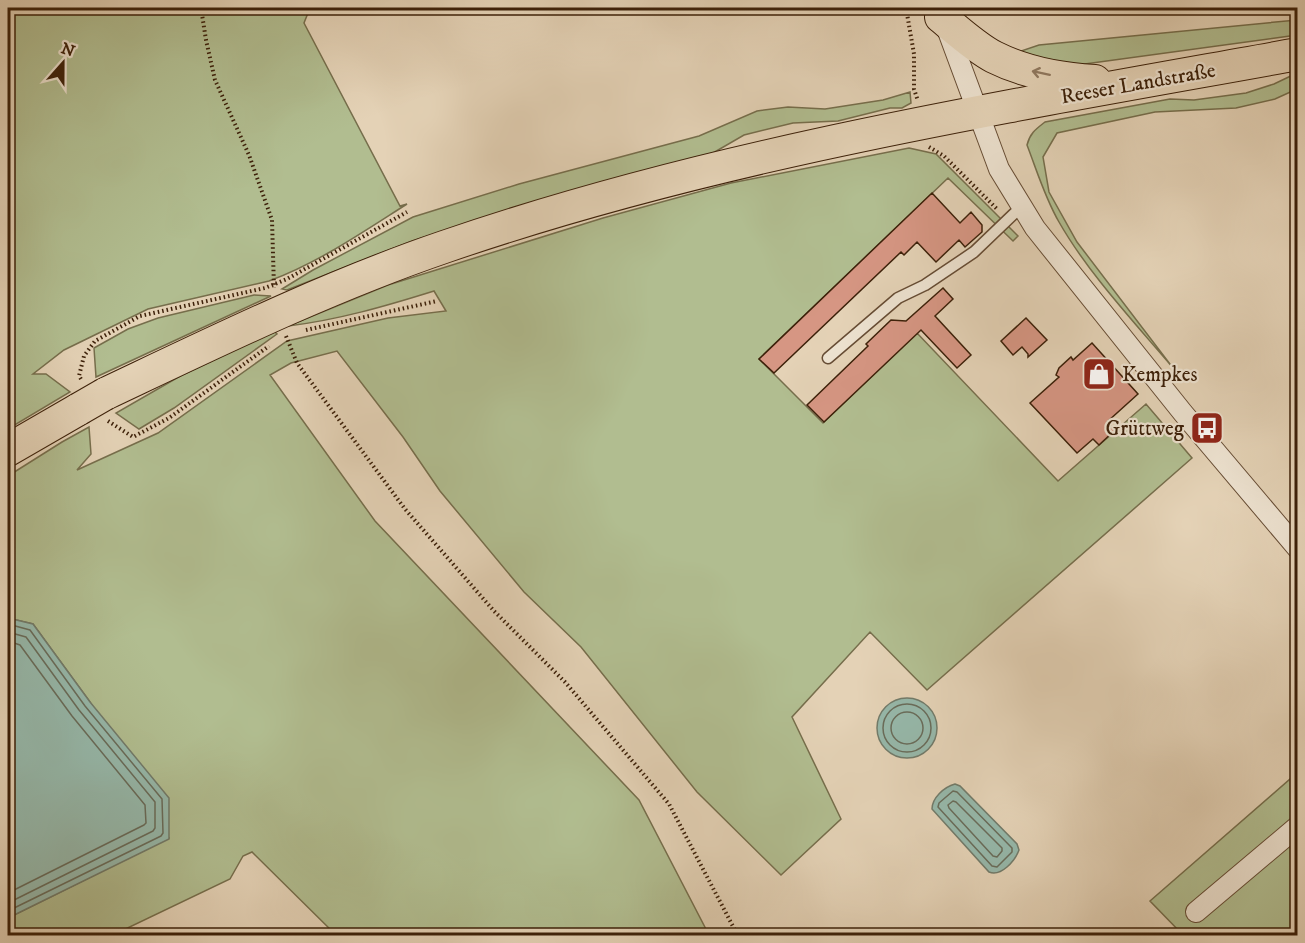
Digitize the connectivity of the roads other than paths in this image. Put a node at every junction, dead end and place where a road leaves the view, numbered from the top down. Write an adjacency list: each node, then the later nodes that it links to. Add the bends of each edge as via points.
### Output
1 (938, 12): 3 (main road, one-way to 1, via 1072,80 1023,69 992,56); 4 (street, via 950,33)
2 (1298, 54): 3 (main road, Reeser Landstraße)
3 (1141, 82): 4 (main road, Reeser Landstraße)
4 (978, 112): 5 (street, via 999,169); 7 (main road, Reeser Landstraße, via 669,180 443,247 281,310 92,401)
5 (1022, 206): 6 (lane, via 974,252 898,298); 8 (street, via 1035,228 1176,404)
6 (828, 358)
7 (8, 450)
8 (1298, 549)
9 (1298, 826): 10 (street)
10 (1196, 912)

